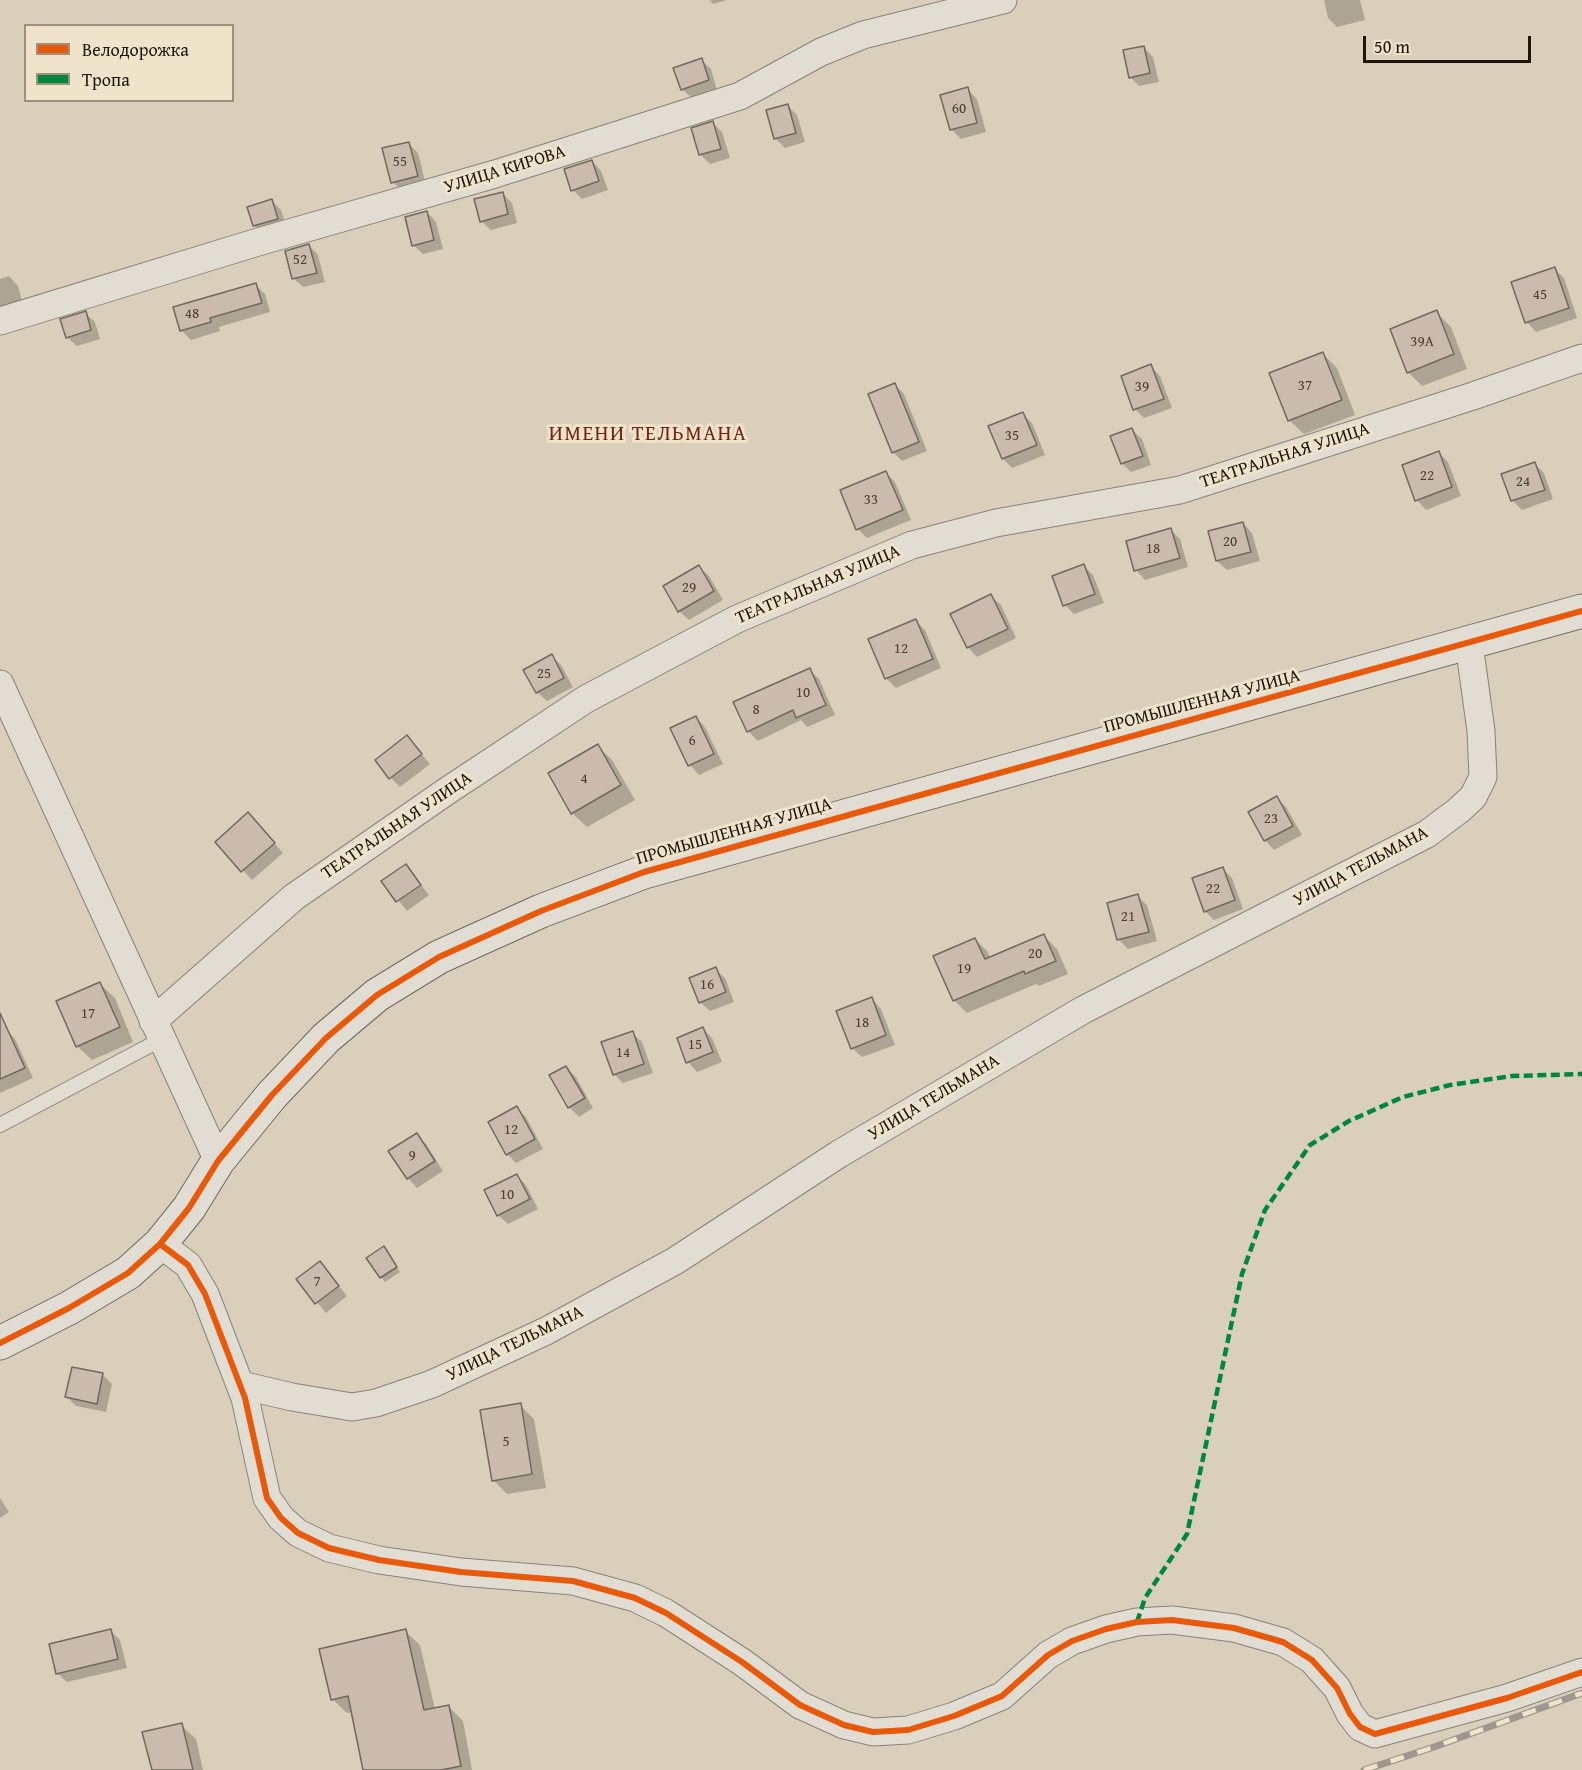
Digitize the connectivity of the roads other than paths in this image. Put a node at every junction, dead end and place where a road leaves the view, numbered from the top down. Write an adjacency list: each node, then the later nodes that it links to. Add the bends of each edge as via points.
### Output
1 (1003, 0): 2 (street, УЛИЦА КИРОВА, via 863,35 821,52 740,96 495,174)
2 (0, 321)
3 (1582, 358): 7 (street, ТЕАТРАЛЬНАЯ УЛИЦА, via 1180,490 996,523 912,545 737,619 586,699 294,897)
4 (1582, 611): 5 (street, ПРОМЫШЛЕННАЯ УЛИЦА)
5 (1469, 644): 9 (street, ПРОМЫШЛЕННАЯ УЛИЦА, via 644,872 541,911 439,957 376,995 326,1038); 12 (street, УЛИЦА ТЕЛЬМАНА, via 1483,777 1473,797 1427,834 1083,1010 839,1154 675,1261 546,1330 442,1379 376,1404 352,1407)
6 (0, 684): 7 (street)
7 (157, 1030): 8 (lane); 9 (street)
8 (0, 1125)
9 (218, 1161): 10 (street, ПРОМЫШЛЕННАЯ УЛИЦА, via 189,1208)
10 (160, 1244): 11 (street, ПРОМЫШЛЕННАЯ УЛИЦА, via 128,1274); 12 (street, via 188,1265)
11 (0, 1342)
12 (241, 1385): 13 (street, via 267,1498 298,1533 329,1548 379,1560 461,1572 573,1581 635,1598 733,1656 800,1705 844,1725 873,1732 908,1730 954,1716 1002,1696 1048,1655 1072,1641 1137,1622 1172,1620 1234,1628 1283,1642 1312,1660 1337,1688 1360,1727 1376,1734 1507,1698)
13 (1582, 1672)

